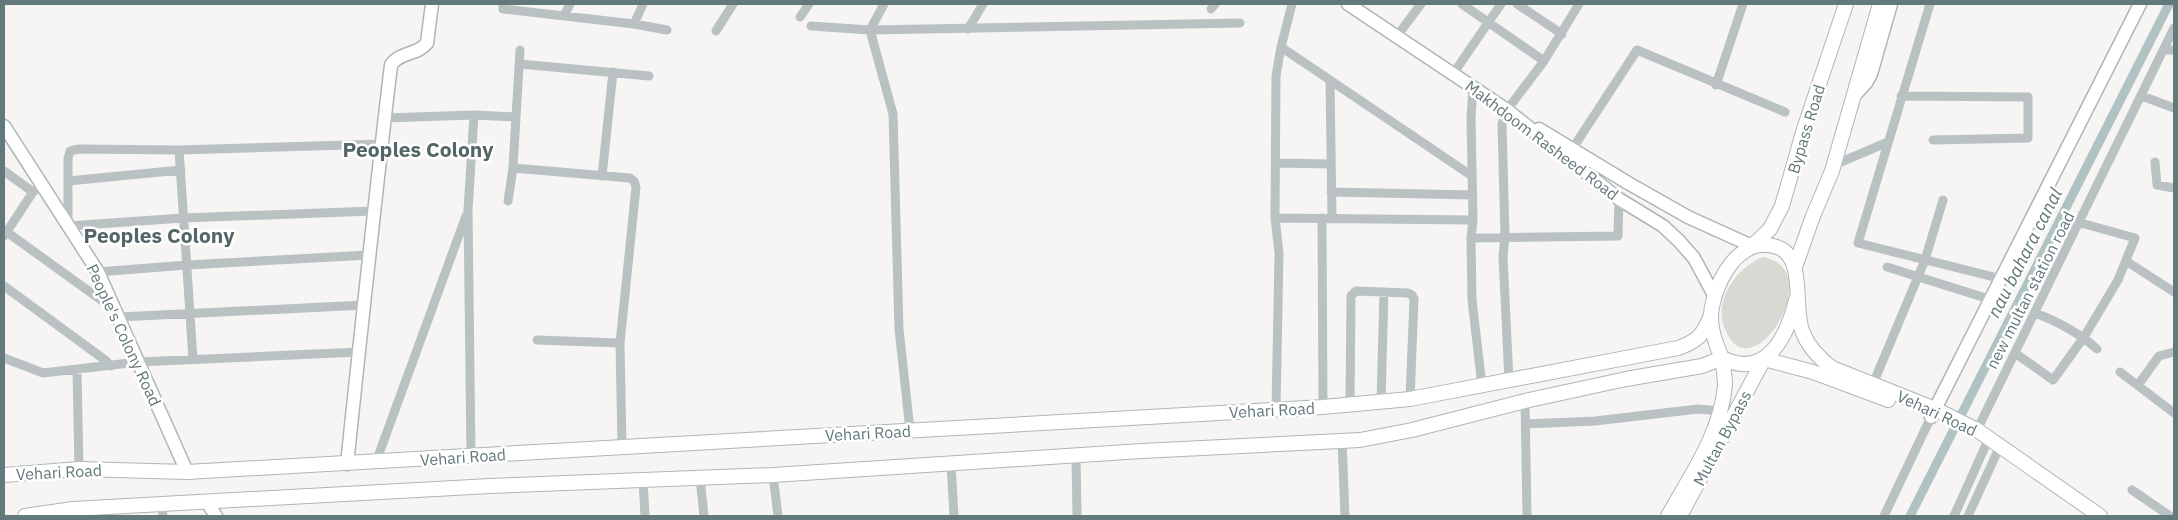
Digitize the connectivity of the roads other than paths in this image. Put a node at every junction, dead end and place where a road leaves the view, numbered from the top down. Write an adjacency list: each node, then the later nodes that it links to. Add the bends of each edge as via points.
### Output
1 (432, 4): 55 (street, via 427,43 419,50 398,57 391,65)
2 (503, 4): 22 (street, via 503,9)
3 (570, 4): 22 (street)
4 (643, 4): 25 (street)
5 (733, 4): 32 (street)
6 (809, 4): 23 (street)
7 (884, 4): 31 (street)
8 (983, 4): 29 (street)
9 (1292, 4): 35 (street)
10 (1348, 4): 34 (street, Makhdoom Rasheed Road)
11 (1422, 4): 34 (street)
12 (1462, 4): 26 (street)
13 (1501, 4): 26 (street)
14 (1518, 4): 33 (street)
15 (1579, 4): 33 (street)
16 (1743, 4): 45 (street)
17 (1846, 4): 90 (main road, Bypass Road, via 1782,206 1770,229)
18 (1880, 4): 47 (main road)
19 (1891, 4): 47 (street, via 1871,74)
20 (1930, 4): 48 (street)
21 (2140, 4): 99 (street)
22 (564, 16): 25 (street)
23 (800, 17)
24 (1240, 22): 29 (street)
25 (634, 24): 30 (street)
26 (1489, 24): 39 (street); 42 (street)
27 (811, 26): 31 (street)
28 (2174, 28): 37 (street, new multan station road)
29 (968, 29): 31 (street)
30 (667, 30)
31 (870, 30): 140 (street, via 893,114 899,329)
32 (716, 31)
33 (1562, 34): 39 (street)
34 (1397, 36): 42 (street, Makhdoom Rasheed Road)
35 (1281, 47): 44 (street); 63 (street, via 1276,76)
36 (520, 50): 40 (street)
37 (2164, 50): 38 (street); 49 (street, new multan station road)
38 (2174, 50)
39 (1544, 61): 51 (street)
40 (520, 64): 41 (street); 54 (street)
41 (613, 72): 43 (street); 69 (street)
42 (1453, 74): 46 (street, Makhdoom Rasheed Road)
43 (649, 76)
44 (1330, 80): 64 (street); 70 (street)
45 (1716, 85): 52 (street); 60 (street, via 1636,50)
46 (1473, 87): 51 (street, Makhdoom Rasheed Road); 70 (street)
47 (1854, 96): 65 (main road)
48 (1901, 96): 57 (street, via 2028,97 2028,138); 58 (street)
49 (2142, 96): 50 (street); 85 (street, new multan station road)
50 (2174, 108)
51 (1507, 110): 60 (street); 76 (street, Makhdoom Rasheed Road); 88 (street, via 1502,124)
52 (1785, 112)
53 (474, 115): 54 (street); 55 (street); 79 (street)
54 (516, 117): 66 (street)
55 (385, 118): 59 (street)
56 (4, 126): 73 (street, People's Colony Road)
57 (1933, 140)
58 (1888, 142): 65 (street); 92 (street, via 1858,243)
59 (382, 144): 61 (street); 80 (street)
60 (1573, 148): 90 (street, via 1688,217)
61 (179, 150): 67 (street); 71 (street, via 70,151)
62 (2155, 162): 72 (street, via 2157,185)
63 (1276, 163): 64 (street); 82 (street)
64 (1331, 164): 74 (street)
65 (1834, 164): 95 (main road)
66 (513, 168): 69 (street); 78 (street)
67 (180, 170): 71 (street); 81 (street)
68 (4, 171): 73 (street)
69 (602, 176): 113 (street, via 630,178 636,187)
70 (1472, 176): 75 (street)
71 (68, 181): 86 (street)
72 (2174, 188)
73 (37, 189): 86 (street, People's Colony Road); 87 (street)
74 (1332, 192): 75 (street); 83 (street)
75 (1473, 195): 84 (street)
76 (1619, 199): 88 (street, via 1618,236); 103 (street, Makhdoom Rasheed Road, via 1663,226 1679,241 1694,258)
77 (1943, 200): 92 (street)
78 (508, 201)
79 (468, 210): 145 (street); 146 (street)
80 (373, 211): 81 (street); 91 (street)
81 (183, 218): 86 (street); 94 (street)
82 (1275, 218): 83 (street); 135 (street, via 1279,253)
83 (1327, 218): 84 (street); 134 (street)
84 (1473, 220): 89 (street)
85 (2081, 223): 93 (street, via 2135,238); 108 (street, new multan station road)
86 (68, 226): 97 (street, People's Colony Road)
87 (5, 233): 109 (street)
88 (1505, 237): 89 (street); 126 (street, via 1503,256)
89 (1471, 238): 129 (street, via 1472,300)
90 (1752, 246): 95 (main road, via 1778,247); 103 (main road, via 1732,264)
91 (369, 256): 94 (street); 106 (street)
92 (1925, 260): 98 (street); 99 (street)
93 (2126, 261): 102 (street); 111 (street)
94 (187, 265): 97 (street); 107 (street)
95 (1796, 267): 104 (main road)
96 (1887, 267): 98 (street)
97 (98, 272): 109 (street, People's Colony Road)
98 (1918, 278): 105 (street); 127 (street)
99 (2002, 280): 105 (street)
100 (4, 286): 123 (street)
101 (1384, 292): 130 (street, via 1408,293 1414,299); 131 (street); 133 (street, via 1356,291 1351,296)
102 (2174, 292)
103 (1714, 297): 110 (main road)
104 (1796, 300): 121 (main road, via 1784,334); 127 (main road, Vehari Road, via 1802,332 1819,358 1832,368)
105 (1992, 300): 138 (street)
106 (365, 304): 107 (street); 115 (street)
107 (190, 312): 109 (street); 120 (street)
108 (2036, 313): 111 (street); 117 (street, new multan station road)
109 (117, 314): 122 (street, People's Colony Road)
110 (1711, 315): 119 (main road); 126 (main road, Vehari Road, via 1704,332 1693,342 1678,348)
111 (2084, 337): 114 (street); 117 (street, via 2053,380)
112 (537, 340): 113 (street)
113 (620, 343): 143 (street)
114 (2097, 349)
115 (359, 352): 120 (street); 148 (street)
116 (2174, 352): 128 (street, via 2159,356)
117 (2015, 353): 141 (street, new multan station road)
118 (4, 358): 124 (street, via 42,373)
119 (1722, 358): 121 (main road, via 1735,365 1750,366); 132 (main road, Vehari Road, via 1702,366); 136 (main road, via 1725,383)
120 (193, 359): 122 (street)
121 (1764, 359): 138 (main road, Vehari Road, via 1813,372); 171 (main road, Multan Bypass)
122 (138, 362): 123 (street); 150 (street, People's Colony Road)
123 (111, 366): 124 (street)
124 (77, 371): 149 (street)
125 (2120, 372): 128 (street)
126 (1509, 381): 129 (main road, Vehari Road)
127 (1872, 384): 138 (main road, Vehari Road)
128 (2138, 385): 137 (street)
129 (1482, 386): 130 (main road, Vehari Road)
130 (1410, 399): 131 (main road, Vehari Road)
131 (1381, 401): 133 (main road, Vehari Road)
132 (1525, 401): 139 (street); 142 (main road, Vehari Road, via 1412,430)
133 (1350, 404): 134 (main road, Vehari Road)
134 (1323, 407): 135 (main road, Vehari Road)
135 (1276, 409): 140 (main road, Vehari Road)
136 (1721, 411): 139 (street, via 1698,409 1595,421); 170 (main road, via 1715,430)
137 (2174, 413)
138 (1937, 415): 141 (main road, Vehari Road); 172 (street)
139 (1525, 424): 169 (street)
140 (910, 430): 143 (main road, Vehari Road)
141 (1985, 440): 157 (street); 159 (street); 174 (main road, Vehari Road); 175 (main road, Vehari Road)
142 (1342, 441): 144 (main road, Vehari Road); 168 (street)
143 (622, 447): 145 (main road, Vehari Road)
144 (1076, 455): 147 (main road, Vehari Road); 167 (street)
145 (470, 456): 146 (main road, Vehari Road)
146 (376, 462): 148 (main road, Vehari Road)
147 (951, 463): 152 (main road, Vehari Road); 166 (street)
148 (348, 464): 150 (main road, Vehari Road)
149 (79, 469): 150 (main road, Vehari Road); 151 (main road, Vehari Road)
150 (187, 472)
151 (4, 475)
152 (773, 475): 153 (main road, Vehari Road); 165 (street)
153 (700, 478): 154 (main road, Vehari Road); 164 (street)
154 (643, 479): 156 (main road, Vehari Road); 163 (street)
155 (2132, 490): 176 (street)
156 (207, 502): 158 (main road, Vehari Road); 162 (street)
157 (1960, 504): 159 (street); 173 (street)
158 (162, 510): 160 (main road, Vehari Road)
159 (1970, 512)
160 (73, 513): 161 (main road, Vehari Road)
161 (25, 516)
162 (216, 516)
163 (645, 516)
164 (704, 516)
165 (778, 516)
166 (954, 516)
167 (1077, 516)
168 (1345, 516)
169 (1527, 516)
170 (1668, 516)
171 (1680, 516)
172 (1884, 516)
173 (1954, 516)
174 (2085, 516)
175 (2100, 516)
176 (2170, 516)

